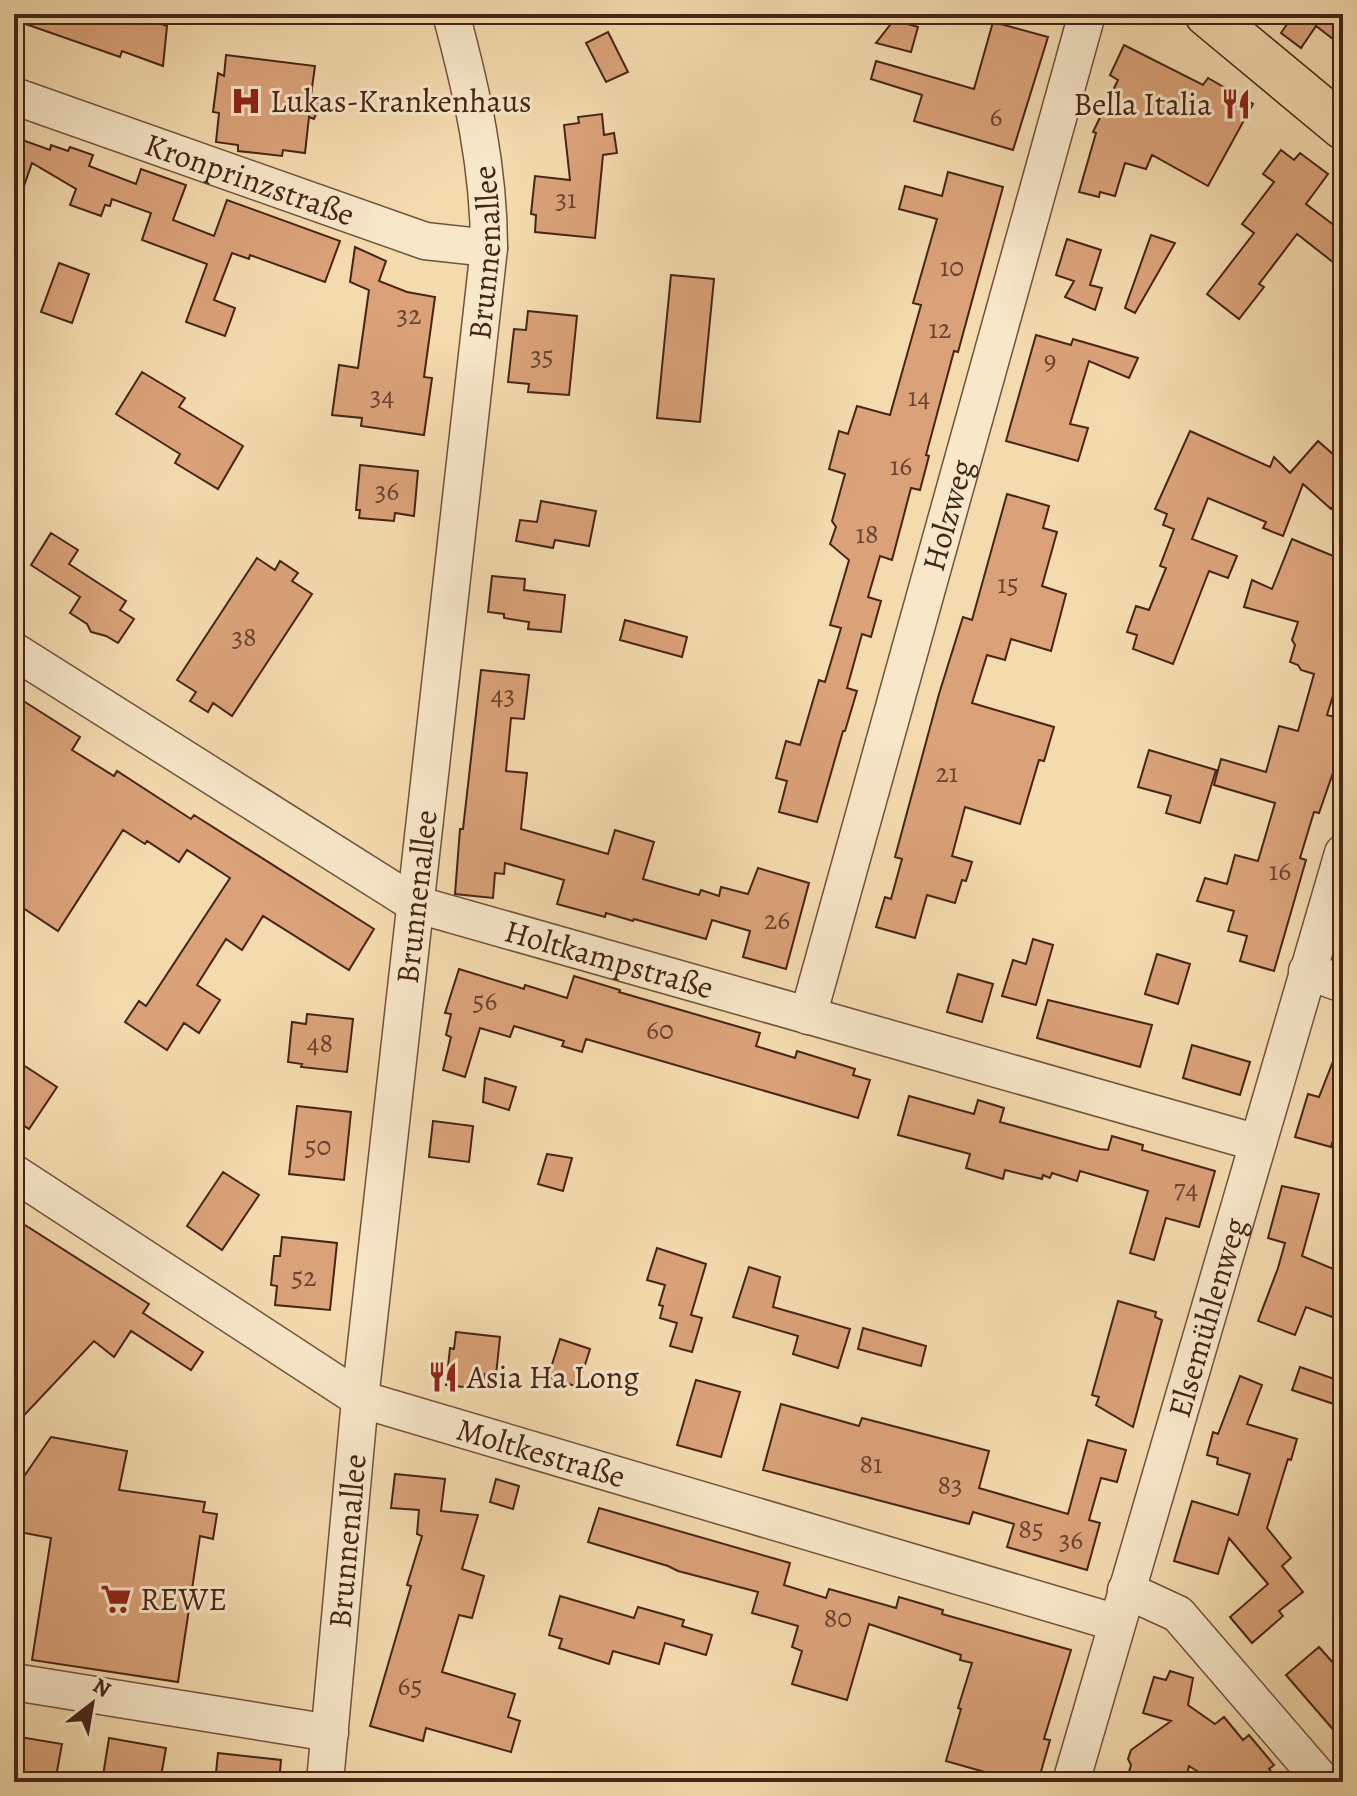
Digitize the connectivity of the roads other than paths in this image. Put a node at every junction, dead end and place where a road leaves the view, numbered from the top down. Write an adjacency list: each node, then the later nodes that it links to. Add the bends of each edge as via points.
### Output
1 (451, 14): 6 (street, Brunnenallee, via 483,148)
2 (1087, 14): 12 (street, Holzweg)
3 (1207, 14): 5 (main road)
4 (14, 96): 6 (street, Kronprinzstraße, via 425,241)
5 (1343, 127)
6 (489, 248): 9 (street, Brunnenallee)
7 (14, 651): 9 (street, Holtkampstraße)
8 (1343, 853): 10 (street, Elsemühlenweg)
9 (415, 904): 12 (street, Holtkampstraße); 15 (street, Brunnenallee)
10 (1307, 971): 11 (street); 13 (street, Elsemühlenweg)
11 (1343, 984)
12 (808, 1016): 13 (street, Holtkampstraße)
13 (1258, 1143): 16 (street, Elsemühlenweg)
14 (14, 1173): 15 (street, Moltkestraße)
15 (360, 1399): 16 (street, Moltkestraße); 18 (street, Brunnenallee)
16 (1122, 1607): 20 (street, Elsemühlenweg); 21 (street, Moltkestraße, via 1178,1614)
17 (14, 1682): 18 (street)
18 (330, 1733): 19 (street, Brunnenallee)
19 (325, 1782)
20 (1071, 1782)
21 (1323, 1782)

